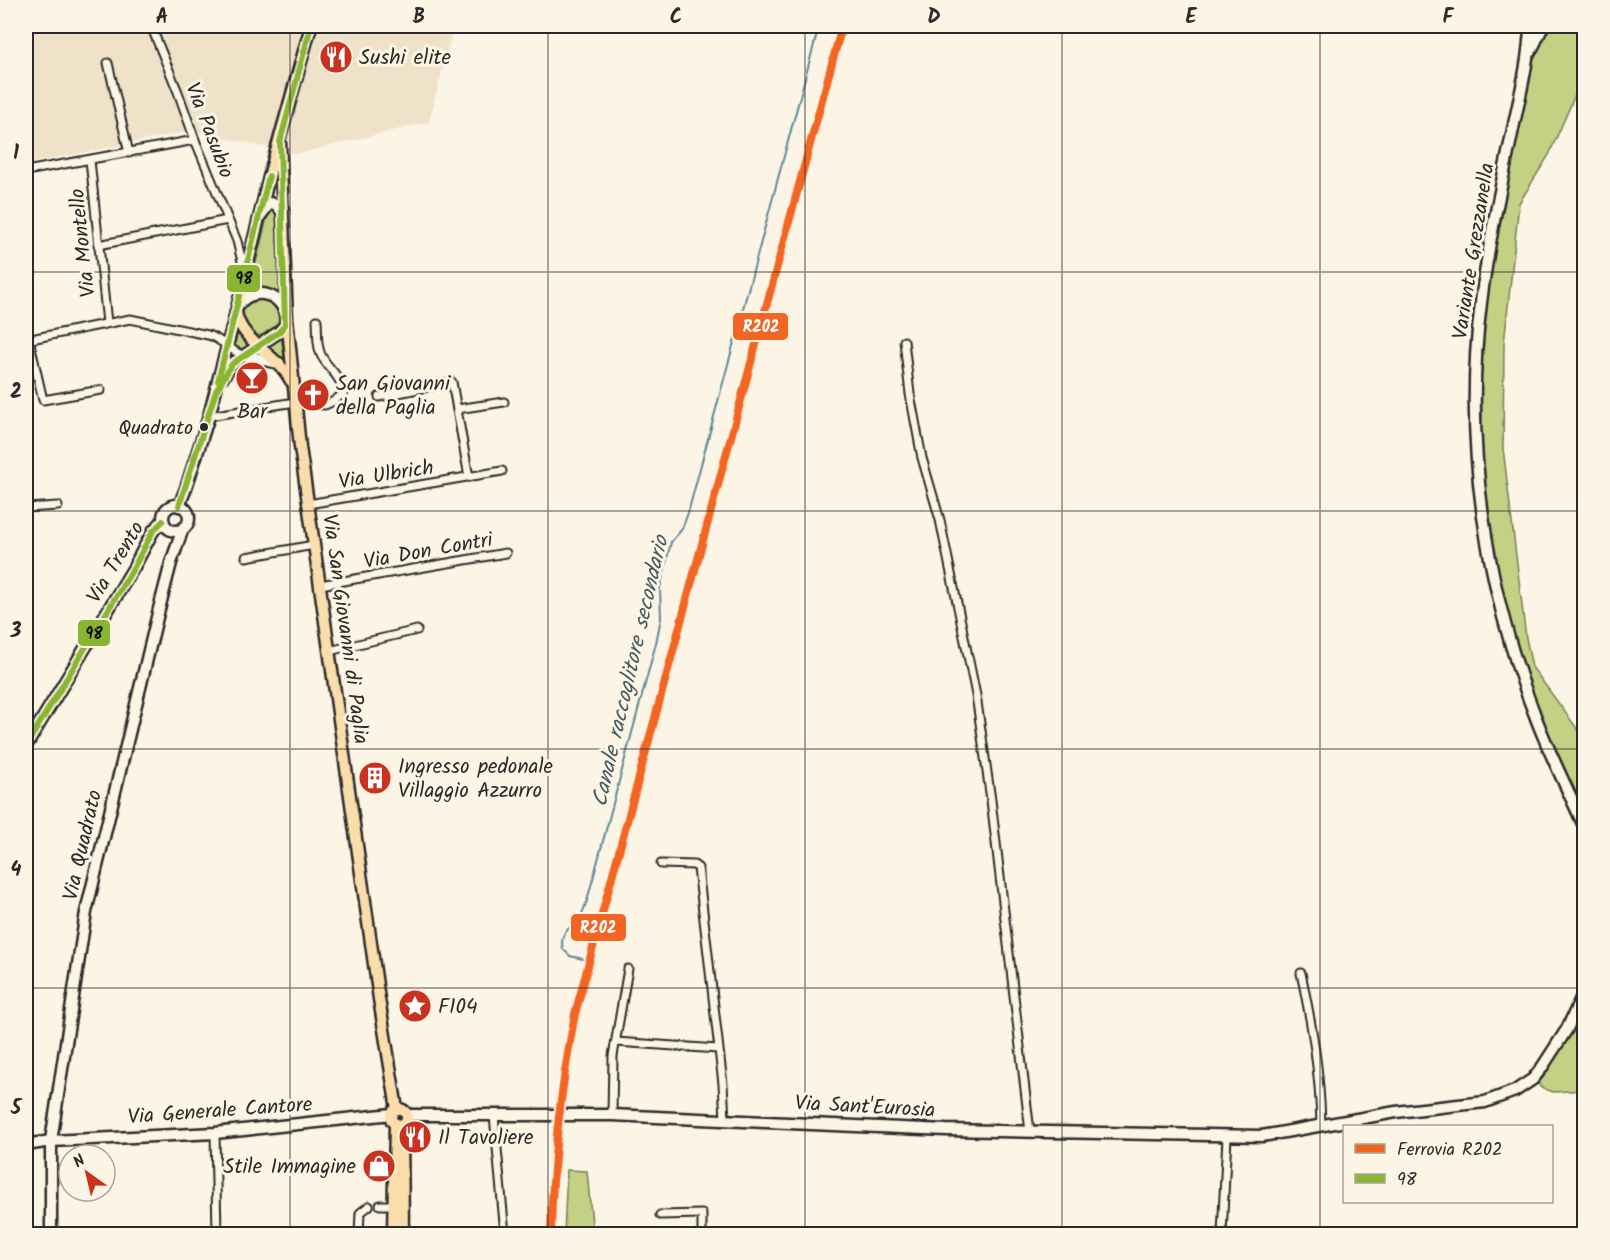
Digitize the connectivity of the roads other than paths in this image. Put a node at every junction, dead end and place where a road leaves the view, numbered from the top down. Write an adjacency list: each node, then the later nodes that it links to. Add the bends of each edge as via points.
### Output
1 (151, 26): 7 (street, Via Pasubio)
2 (311, 26): 8 (main road)
3 (1530, 26): 6 (street, Variante Grezzanella)
4 (1543, 26): 6 (street, Variante Grezzanella)
5 (108, 63): 9 (street)
6 (1527, 63): 52 (street, Variante Grezzanella, via 1480,304 1475,419 1479,487 1489,555 1517,663 1536,718)
7 (195, 140): 9 (street); 14 (street, Via Pasubio)
8 (280, 142): 12 (main road, Via San Giovanni di Paglia); 13 (main road)
9 (129, 153): 10 (street)
10 (90, 160): 11 (street); 15 (street, Via Montello)
11 (26, 171)
12 (282, 212): 13 (street, via 270,203); 20 (main road, Via San Giovanni di Paglia)
13 (259, 218): 17 (main road)
14 (228, 220): 15 (street); 16 (street, Via Pasubio)
15 (98, 244): 22 (street, Via Montello)
16 (239, 246): 17 (street); 18 (street, Via Pasubio)
17 (252, 247): 18 (main road)
18 (246, 275): 19 (main road)
19 (238, 308): 20 (street, via 250,295 259,292 281,304); 25 (main road, via 238,322); 26 (street)
20 (287, 318): 25 (street, via 283,329); 29 (main road, Via San Giovanni di Paglia)
21 (317, 320): 33 (street, via 318,347 342,380 344,393 325,405)
22 (107, 323): 23 (street); 26 (street, via 130,319 167,326 215,337)
23 (27, 339): 30 (street, via 43,400)
24 (904, 341): 66 (street, via 922,458 940,520 976,695)
25 (260, 346): 27 (street); 28 (main road)
26 (228, 347): 27 (street); 31 (street)
27 (245, 356): 28 (street); 31 (street, via 229,368)
28 (279, 363): 29 (main road)
29 (293, 387): 33 (main road, Via San Giovanni di Paglia)
30 (101, 390)
31 (216, 391): 36 (street)
32 (379, 397): 35 (street, via 452,382)
33 (295, 402): 36 (street); 39 (main road, Via San Giovanni di Paglia)
34 (504, 402): 35 (street)
35 (457, 409): 38 (street)
36 (209, 416): 41 (street)
37 (502, 471): 38 (street, Via Ulbrich)
38 (469, 477): 39 (street, Via Ulbrich)
39 (308, 504): 45 (main road, Via San Giovanni di Paglia)
40 (58, 506): 42 (street)
41 (179, 506): 43 (street, via 166,509); 44 (street, Via Quadrato, via 187,514 188,522)
42 (26, 508)
43 (163, 522): 44 (street); 51 (street, Via Trento, via 153,531)
44 (178, 529): 69 (street, Via Quadrato, via 86,912)
45 (314, 545): 47 (street); 48 (main road, Via San Giovanni di Paglia)
46 (506, 553): 48 (street, Via Don Contri)
47 (246, 557)
48 (320, 585): 50 (main road, Via San Giovanni di Paglia)
49 (417, 630): 50 (street)
50 (329, 651): 63 (main road, Via San Giovanni di Paglia)
51 (26, 746)
52 (1584, 826)
53 (661, 864): 60 (street, via 698,868)
54 (628, 969): 59 (street)
55 (1301, 973): 65 (street, via 1320,1083)
56 (1584, 992): 58 (street, Via Sant'Eurosia)
57 (1584, 1019): 58 (street, Via Sant'Eurosia)
58 (1567, 1029): 65 (street, Via Sant'Eurosia, via 1533,1079 1500,1098)
59 (616, 1042): 60 (street); 61 (street)
60 (718, 1049): 64 (street)
61 (612, 1115): 62 (street, Via Sant'Eurosia); 64 (street, Via Sant'Eurosia)
62 (494, 1116): 63 (street, Via Sant'Eurosia); 80 (street)
63 (399, 1117): 67 (street, Via Generale Cantore); 72 (main road); 79 (main road)
64 (725, 1119): 66 (street, Via Sant'Eurosia)
65 (1321, 1126): 68 (street, Via Sant'Eurosia, via 1262,1136)
66 (1030, 1132): 68 (street, Via Sant'Eurosia)
67 (215, 1133): 69 (street, Via Generale Cantore); 76 (street)
68 (1227, 1137): 82 (street)
69 (51, 1141): 70 (street, Via Generale Cantore); 75 (street, Via Quadrato)
70 (26, 1145)
71 (380, 1205): 72 (street)
72 (393, 1205): 78 (main road)
73 (369, 1206): 77 (street, via 360,1213)
74 (660, 1215): 81 (street, via 702,1214)
75 (51, 1234)
76 (217, 1234)
77 (359, 1234)
78 (393, 1234)
79 (403, 1234)
80 (505, 1234)
81 (702, 1234)
82 (1222, 1234)

